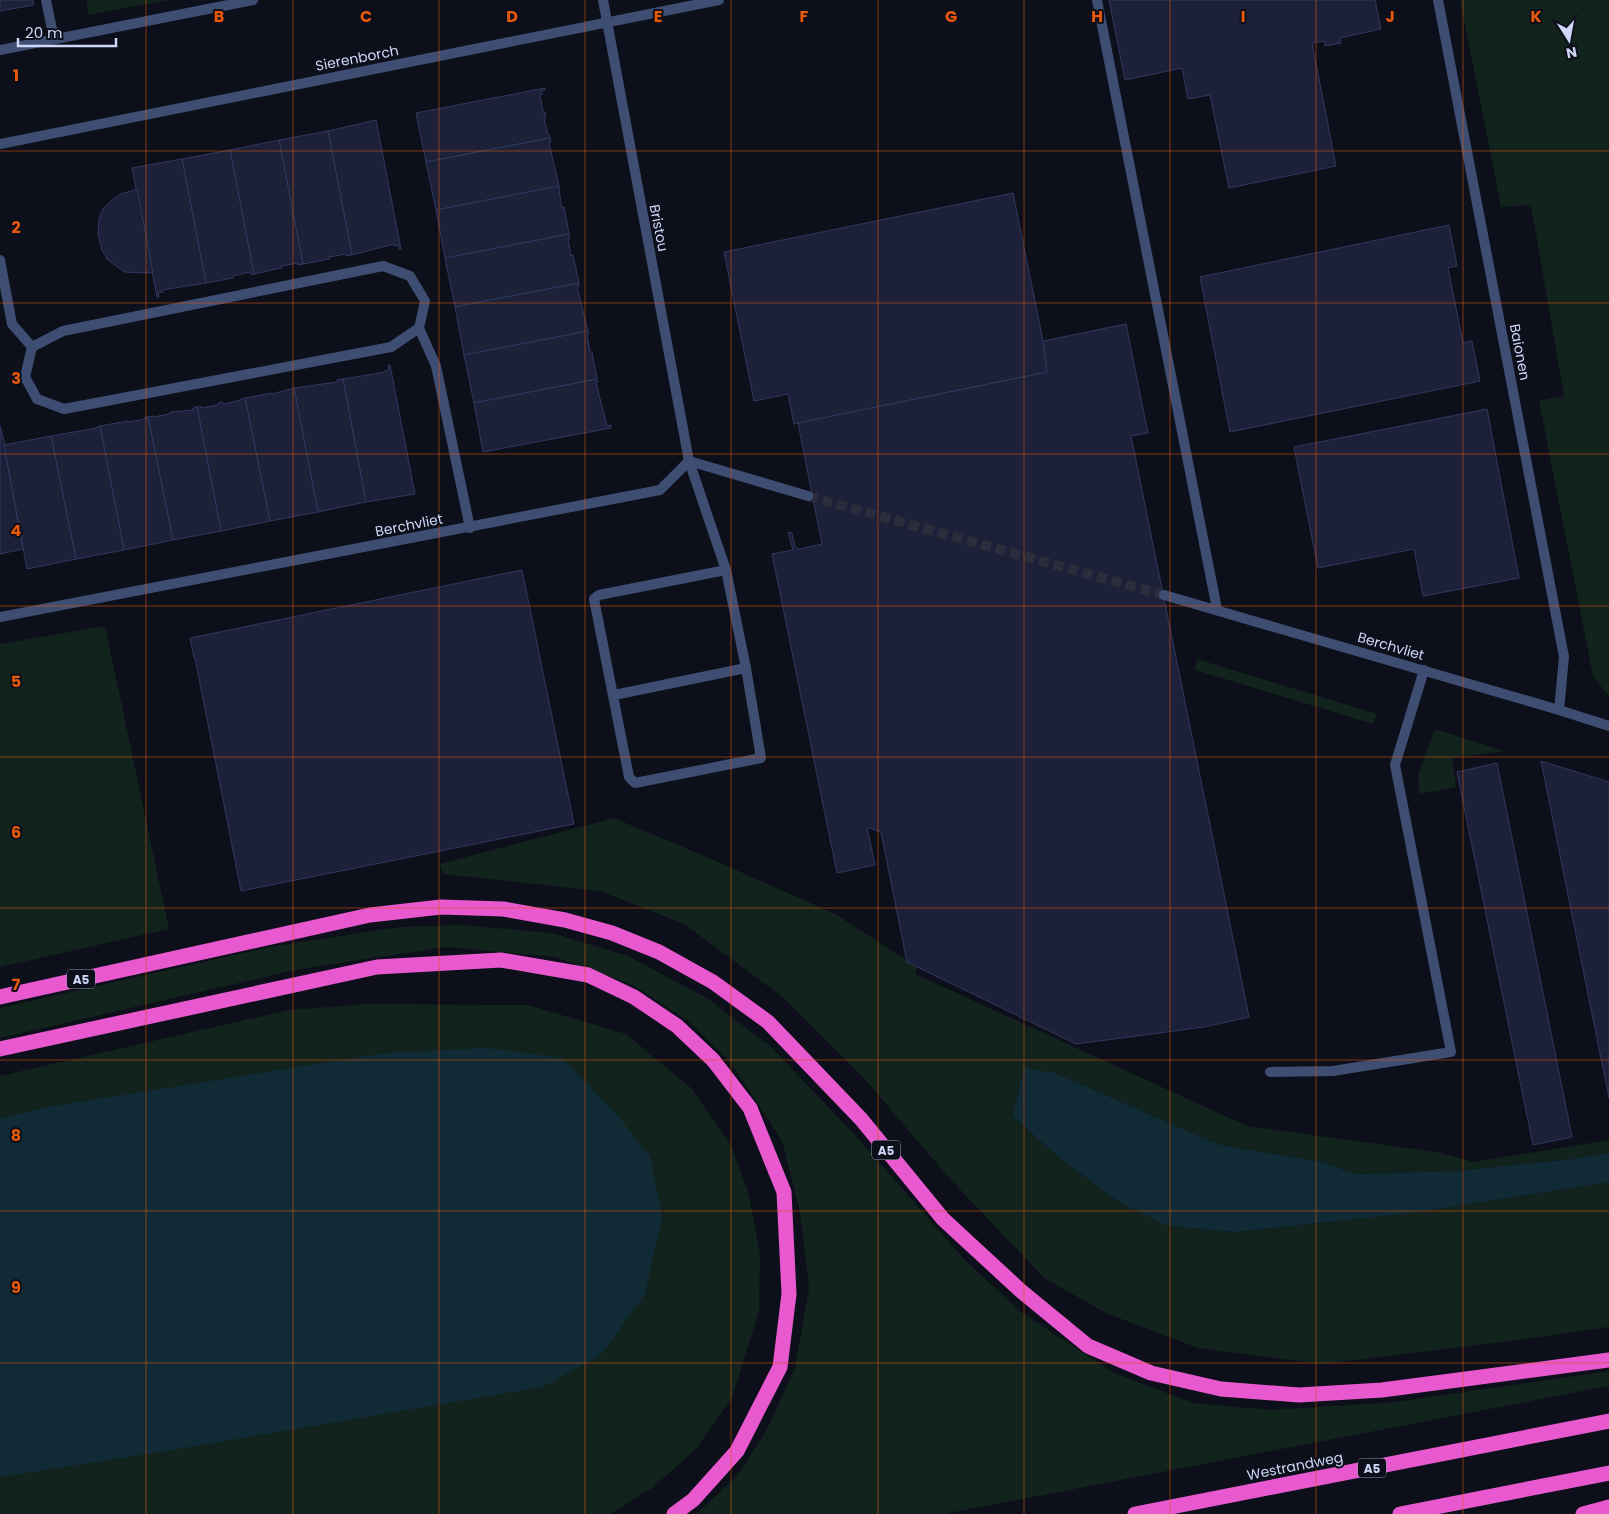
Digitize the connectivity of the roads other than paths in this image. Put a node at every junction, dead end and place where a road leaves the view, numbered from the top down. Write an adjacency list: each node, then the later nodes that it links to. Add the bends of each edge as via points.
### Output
1 (46, 0): 8 (street)
2 (253, 0): 8 (street)
3 (603, 0): 7 (street, Bristou)
4 (718, 0): 7 (street, Sierenborch)
5 (1097, 0): 20 (street)
6 (1438, 0): 25 (street, Baionen, via 1564,656)
7 (606, 22): 10 (street, Sierenborch); 15 (street, Bristou)
8 (54, 39): 9 (street)
9 (0, 50)
10 (0, 144)
11 (0, 260): 12 (street)
12 (2, 286): 14 (street, via 12,324)
13 (419, 328): 14 (street, via 425,301 410,276 383,266 63,331); 14 (street, via 390,347 64,409 37,399 25,377); 17 (street, via 436,366)
14 (32, 347)
15 (689, 461): 16 (street); 17 (street, Berchvliet, via 660,490); 18 (street, Bristou)
16 (808, 496)
17 (470, 528): 21 (street, Berchvliet)
18 (726, 570): 22 (street, Bristou); 24 (street, via 599,595 594,599)
19 (1164, 595): 20 (street, Berchvliet)
20 (1217, 609): 23 (street, Berchvliet)
21 (0, 617)
22 (746, 668): 24 (street); 24 (street, Bristou, via 761,758 635,783 629,777)
23 (1424, 670): 25 (street, Berchvliet); 29 (street, via 1395,765 1451,1052 1333,1071)
24 (614, 695)
25 (1559, 710): 26 (street, Berchvliet)
26 (1609, 726)
27 (0, 997): 30 (highway, A5, via 370,915 450,907 502,909 565,920 612,933 659,952 712,982 768,1022 861,1119 944,1218 1021,1291 1088,1346 1151,1373 1221,1389 1299,1395 1382,1390)
28 (0, 1049): 34 (highway, via 377,966 501,960 588,975 634,997 677,1026 713,1060 750,1108 784,1192 789,1294 780,1367 737,1452 693,1500)
29 (1270, 1072)
30 (1609, 1360)
31 (1609, 1421): 35 (highway, Westrandweg / A5)
32 (1609, 1473): 36 (highway)
33 (1609, 1507): 37 (highway)
34 (674, 1514)
35 (1135, 1514)
36 (1400, 1514)
37 (1583, 1514)

